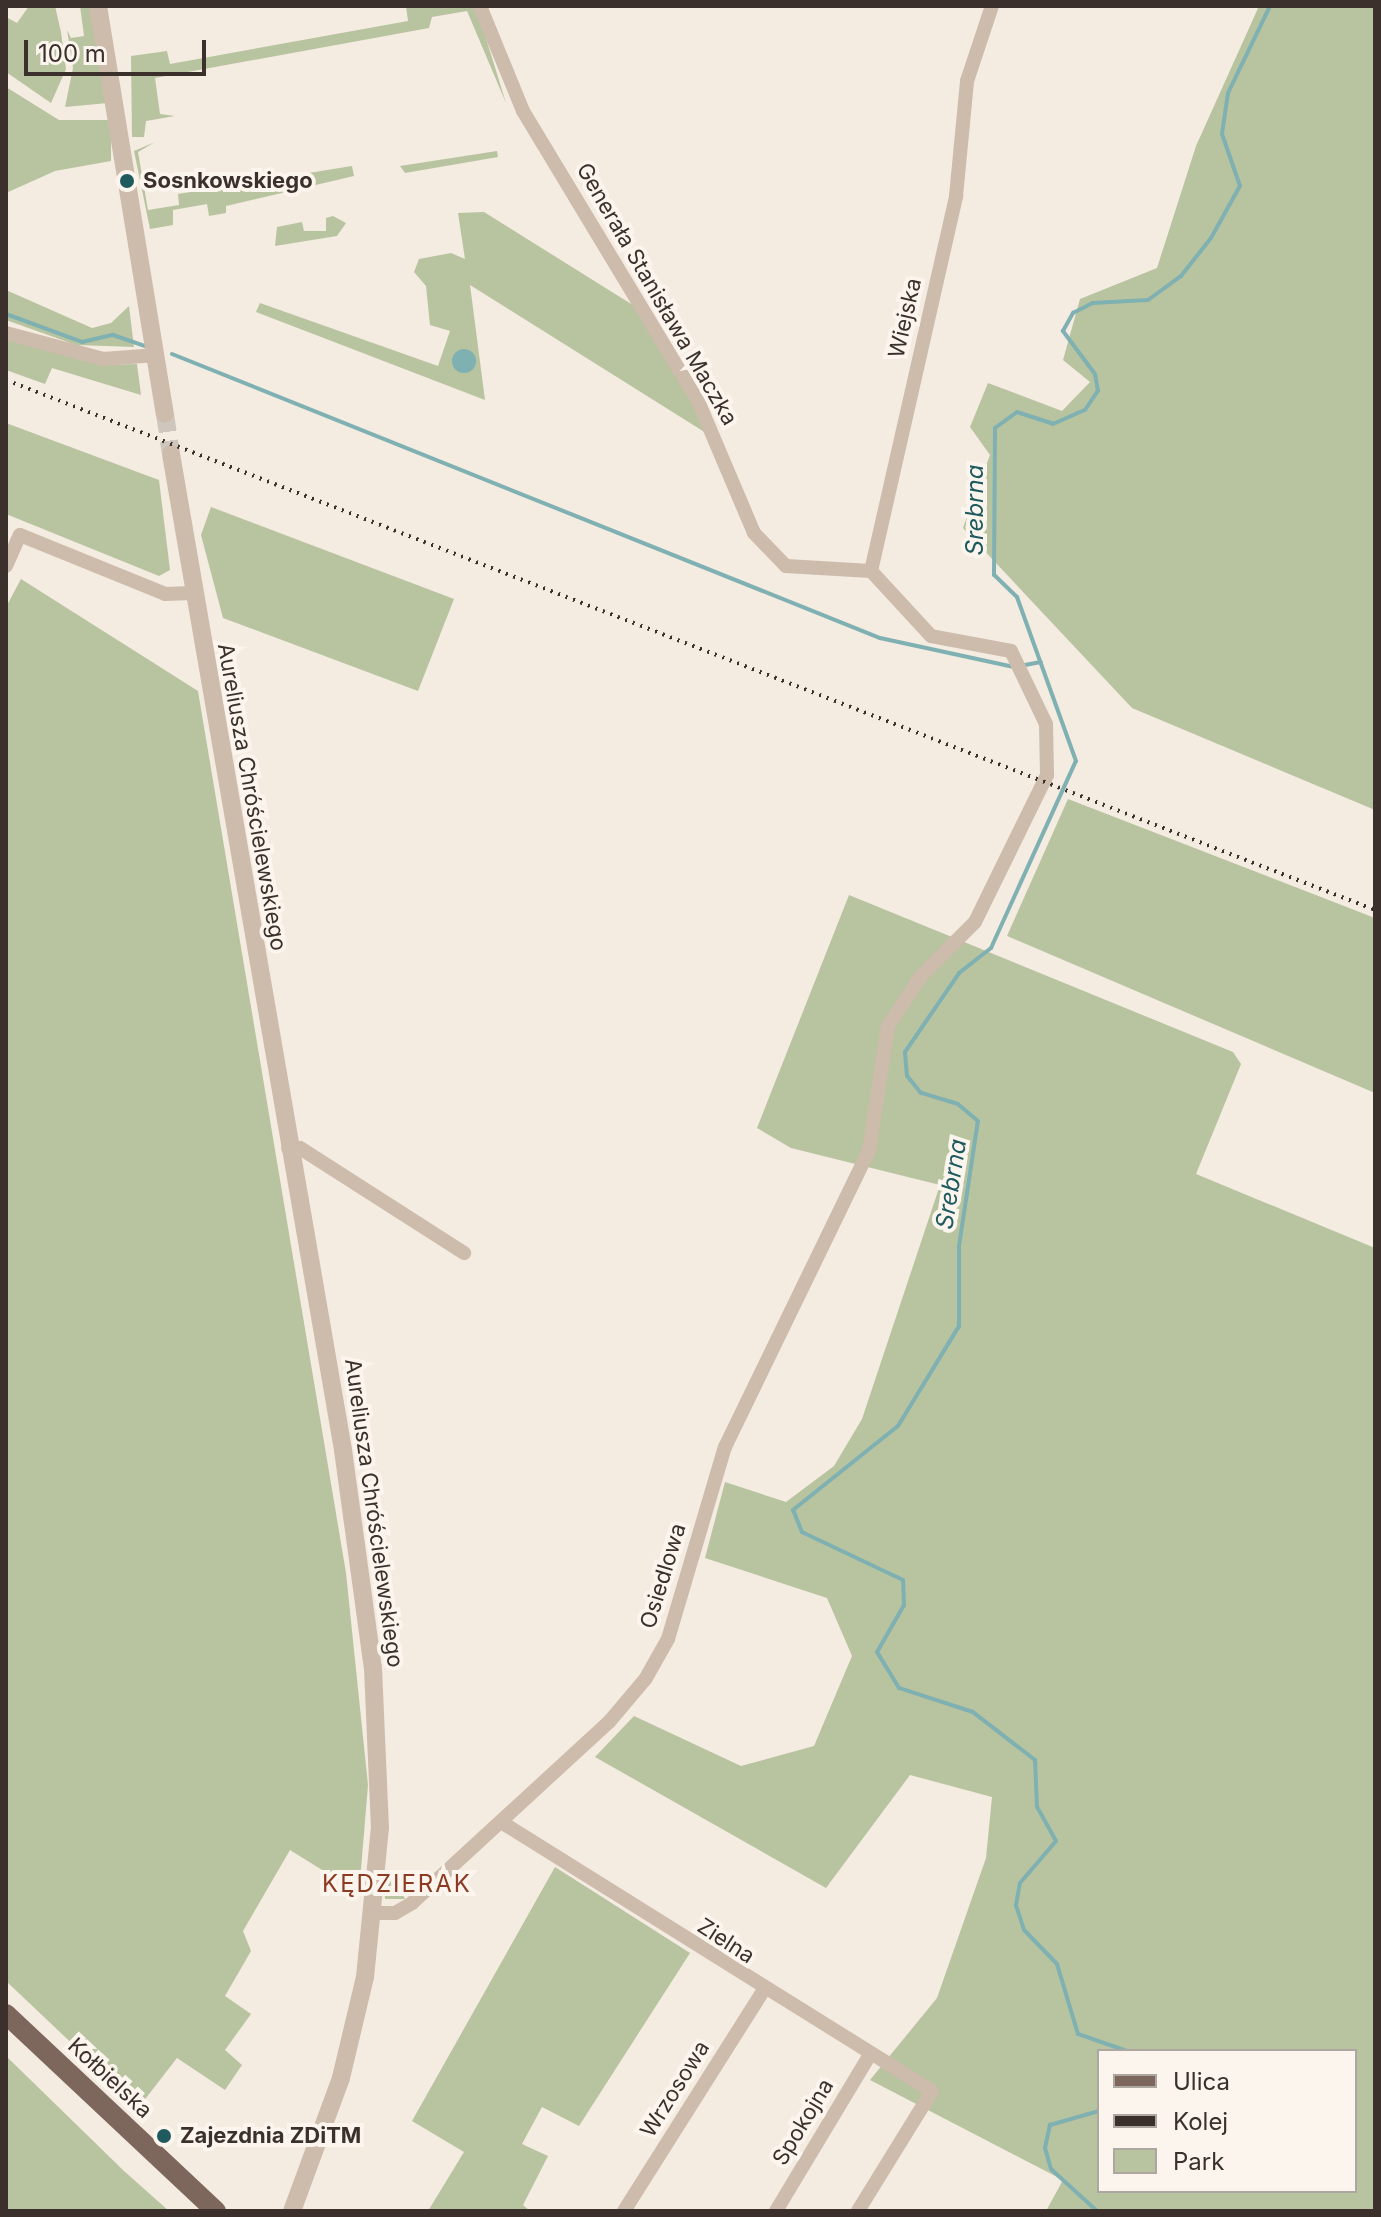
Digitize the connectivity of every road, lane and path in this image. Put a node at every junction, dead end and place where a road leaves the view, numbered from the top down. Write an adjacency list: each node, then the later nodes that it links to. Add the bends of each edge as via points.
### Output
1 (98, 6): 5 (street)
2 (480, 6): 10 (street, Generała Stanisława Maczka, via 523,111 698,401 754,533 786,566)
3 (992, 6): 10 (street, Wiejska, via 967,81 956,196)
4 (6, 333): 5 (street, via 103,359)
5 (157, 355): 6 (street)
6 (165, 414)
7 (171, 454): 11 (street, Aureliusza Chróścielewskiego)
8 (13, 532): 9 (street); 11 (street, via 165,594)
9 (6, 566)
10 (871, 571): 14 (street, Osiedlowa, via 916,626 948,641 1011,651 1046,724 1049,767 975,922 921,976 888,1026 869,1151 725,1447 668,1639 609,1722)
11 (192, 593): 12 (street, Aureliusza Chróścielewskiego)
12 (288, 1148): 13 (street, via 300,1148); 15 (street, Aureliusza Chróścielewskiego, via 365,1591 379,1747)
13 (464, 1253)
14 (501, 1822): 15 (street, Osiedlowa, via 403,1909); 16 (street, Zielna)
15 (373, 1913): 20 (street, Aureliusza Chróścielewskiego, via 349,2052)
16 (763, 1991): 18 (street, Zielna); 21 (street, Wrzosowa)
17 (6, 2014): 19 (main road, Kołbielska)
18 (869, 2056): 22 (street, Spokojna); 23 (street, Zielna, via 932,2091)
19 (216, 2211)
20 (292, 2211)
21 (624, 2211)
22 (776, 2211)
23 (858, 2211)

